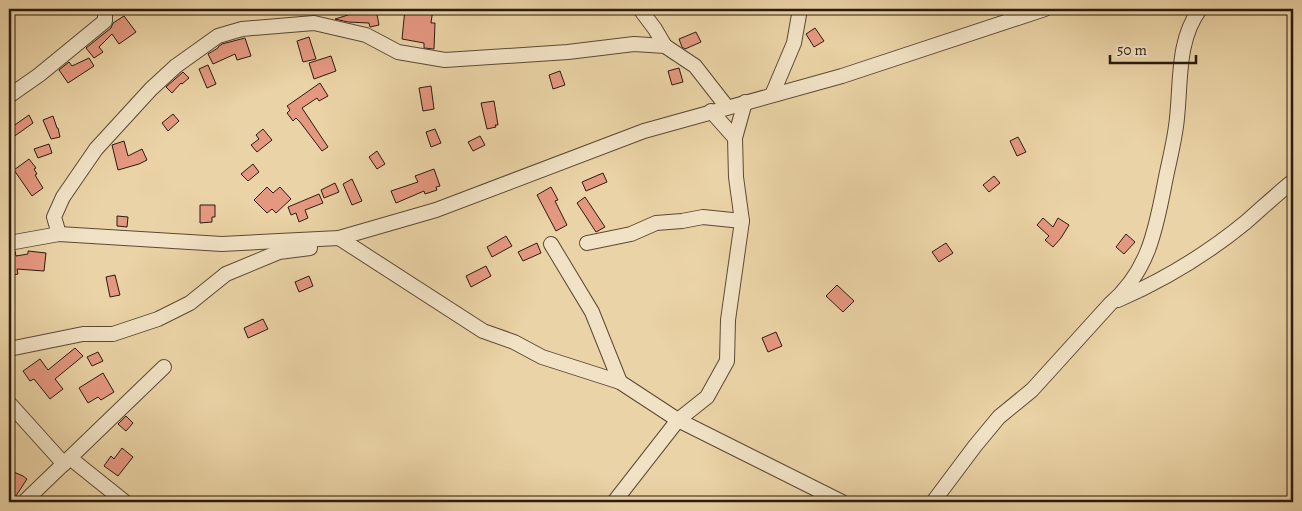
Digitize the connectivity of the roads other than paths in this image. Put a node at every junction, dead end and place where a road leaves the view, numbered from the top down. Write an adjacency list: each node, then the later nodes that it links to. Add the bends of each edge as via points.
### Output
1 (105, 9): 8 (street, via 105,21)
2 (640, 9): 6 (street)
3 (800, 9): 7 (street, via 794,43)
4 (1045, 9): 7 (street, via 842,76)
5 (1200, 9): 20 (street, via 1193,20 1182,56 1174,144 1156,230 1137,274)
6 (665, 46): 10 (street, via 695,66); 15 (street, via 634,44 445,60 398,52 366,35 314,23 242,29 218,36 176,66 96,149 54,217)
7 (772, 95): 9 (street)
8 (9, 96)
9 (746, 102): 10 (street); 12 (street)
10 (727, 107): 11 (street)
11 (711, 111): 12 (street); 16 (street, via 644,130 436,210)
12 (735, 138): 14 (street)
13 (1293, 181): 20 (street, via 1200,257 1168,277)
14 (742, 221): 17 (street, via 703,217 656,223 632,234); 25 (street, via 728,320 727,361 707,397)
15 (59, 234): 16 (street, via 222,244); 18 (street)
16 (336, 243): 21 (street, via 279,252 226,274 190,303 166,315 113,334 83,334); 23 (street, via 483,332 514,342 542,357)
17 (587, 243)
18 (9, 244)
19 (551, 244): 23 (street, via 592,312)
20 (1110, 304): 31 (street, via 1032,390 999,417)
21 (9, 349)
22 (164, 367): 26 (street)
23 (620, 382): 25 (street)
24 (9, 403): 26 (street)
25 (678, 420): 29 (street); 30 (street)
26 (67, 461): 27 (street); 28 (street)
27 (24, 502)
28 (125, 502)
29 (614, 502)
30 (842, 502)
31 (933, 502)

